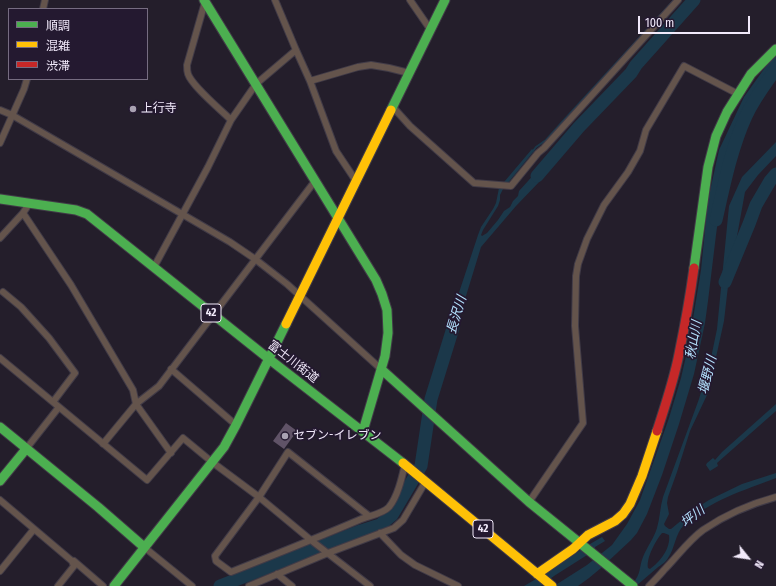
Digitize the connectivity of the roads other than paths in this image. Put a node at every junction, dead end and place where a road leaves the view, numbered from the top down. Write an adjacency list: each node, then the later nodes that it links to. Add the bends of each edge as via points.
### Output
1 (275, 0): 8 (street)
2 (410, 0): 6 (street)
3 (445, 0): 6 (street)
4 (678, 0): 14 (street, via 538,152 511,186 474,183 410,126)
5 (204, 1): 12 (street); 17 (street, via 187,65 188,74 196,86)
6 (430, 29): 9 (street)
7 (776, 49): 13 (street, via 751,74)
8 (296, 50): 11 (street); 12 (street)
9 (409, 73): 11 (street, via 371,65); 14 (street)
10 (27, 80): 16 (street)
11 (310, 81): 20 (street, via 336,151)
12 (256, 84): 17 (street); 19 (street)
13 (738, 94): 52 (street, via 684,66 646,130 640,151 631,167 604,205 587,239 576,276 575,326 583,423); 57 (street, via 716,136 708,167 679,355 647,461 624,514 588,535)
14 (392, 106): 20 (street)
15 (0, 110): 16 (street)
16 (12, 115): 18 (street); 24 (street)
17 (231, 120): 24 (street)
18 (0, 143)
19 (316, 181): 25 (street); 27 (street)
20 (356, 181): 25 (street)
21 (0, 199): 22 (street, 富士川街道 / 42)
22 (29, 204): 23 (street); 28 (street, 富士川街道 / 42, via 76,210 87,214)
23 (23, 212): 26 (street); 37 (street, via 71,285 134,390)
24 (182, 214): 27 (street); 28 (street)
25 (338, 218): 30 (street); 35 (street, via 376,280 387,310 388,333)
26 (0, 238)
27 (255, 259): 30 (street); 31 (street)
28 (154, 267): 31 (street, 富士川街道 / 42)
29 (3, 292): 36 (street, via 21,307 49,338 75,373)
30 (301, 295): 33 (street); 35 (street)
31 (213, 314): 33 (street, 富士川街道 / 42); 34 (street)
32 (0, 358): 36 (street)
33 (269, 359): 39 (street); 41 (street, 富士川街道 / 42)
34 (172, 369): 37 (street, via 159,386); 39 (street)
35 (381, 369): 41 (street); 52 (street)
36 (53, 402): 38 (street)
37 (136, 404): 42 (street); 44 (street)
38 (60, 407): 42 (street); 43 (street)
39 (236, 425): 45 (street)
40 (0, 427): 43 (street)
41 (363, 431): 46 (street, 富士川街道 / 42)
42 (103, 444): 44 (street, via 146,480)
43 (26, 449): 47 (street); 58 (street)
44 (171, 453): 45 (street, via 183,438)
45 (212, 462): 49 (street); 58 (street)
46 (405, 464): 48 (street, 富士川街道 / 42); 53 (street, via 399,489 389,506 382,512)
47 (0, 481)
48 (426, 481): 55 (street, via 403,520 394,528); 63 (street, 富士川街道 / 42)
49 (259, 497): 53 (street, via 288,452); 56 (street); 56 (street, via 215,556 216,560 232,572)
50 (776, 497): 74 (street, via 757,502 729,515 703,531)
51 (0, 500): 54 (street)
52 (528, 502): 57 (street)
53 (369, 516): 56 (street)
54 (34, 529): 60 (street); 61 (street)
55 (380, 533): 59 (street); 71 (street, via 401,556)
56 (312, 540): 59 (street)
57 (582, 545): 63 (street); 73 (street)
58 (144, 547): 64 (street); 67 (street)
59 (328, 553): 62 (street); 70 (street)
60 (72, 561): 65 (street, via 74,566); 66 (street)
61 (0, 571)
62 (277, 574): 68 (street); 69 (street)
63 (539, 575): 72 (street, 富士川街道 / 42)
64 (189, 584)
65 (58, 586)
66 (103, 586)
67 (114, 586)
68 (249, 586)
69 (292, 586)
70 (370, 586)
71 (458, 586)
72 (552, 586)
73 (633, 586)
74 (649, 586)

